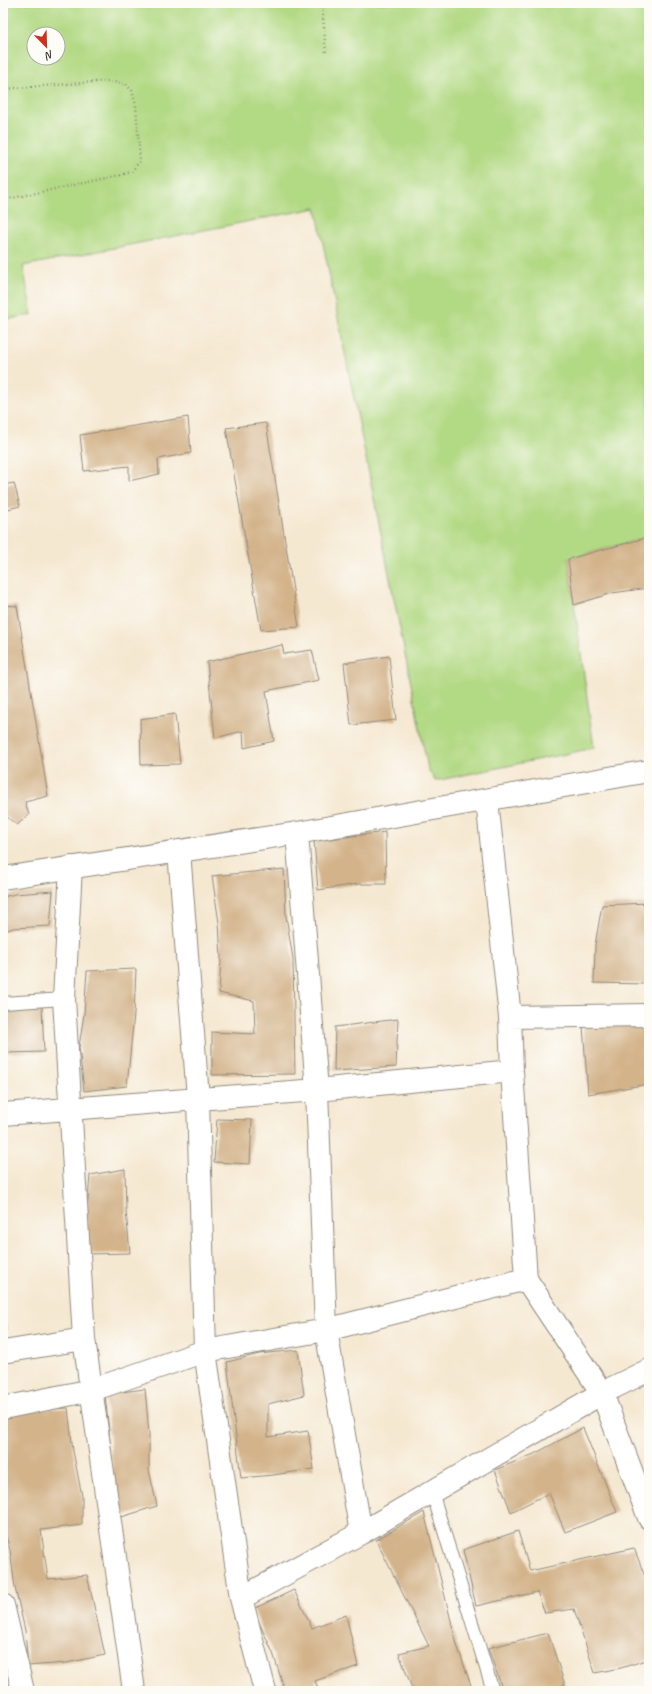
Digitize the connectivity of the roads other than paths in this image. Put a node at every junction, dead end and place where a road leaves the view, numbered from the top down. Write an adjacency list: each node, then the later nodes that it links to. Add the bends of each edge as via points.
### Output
1 (649, 771): 2 (street)
2 (487, 800): 3 (street); 10 (street)
3 (297, 833): 4 (street); 12 (street)
4 (179, 851): 5 (street); 13 (street)
5 (72, 867): 6 (street); 7 (street)
6 (3, 878)
7 (64, 999): 8 (lane); 14 (street)
8 (3, 1003)
9 (649, 1015): 10 (street)
10 (510, 1017): 11 (street)
11 (512, 1071): 12 (street); 16 (street)
12 (317, 1090): 13 (street); 17 (street)
13 (198, 1098): 14 (street); 19 (street)
14 (71, 1108): 15 (street); 18 (street)
15 (3, 1114)
16 (526, 1279): 17 (street); 23 (street)
17 (326, 1330): 19 (street); 27 (street)
18 (84, 1339): 20 (street); 22 (street)
19 (205, 1351): 22 (street); 28 (street)
20 (3, 1352)
21 (649, 1370): 23 (street)
22 (92, 1390): 24 (street); 31 (street)
23 (602, 1393): 25 (street); 26 (street)
24 (3, 1408)
25 (432, 1492): 27 (street); 33 (lane)
26 (649, 1518)
27 (361, 1533): 28 (street)
28 (240, 1598): 32 (street)
29 (3, 1605): 30 (street)
30 (23, 1691)
31 (134, 1691)
32 (265, 1691)
33 (493, 1691)

